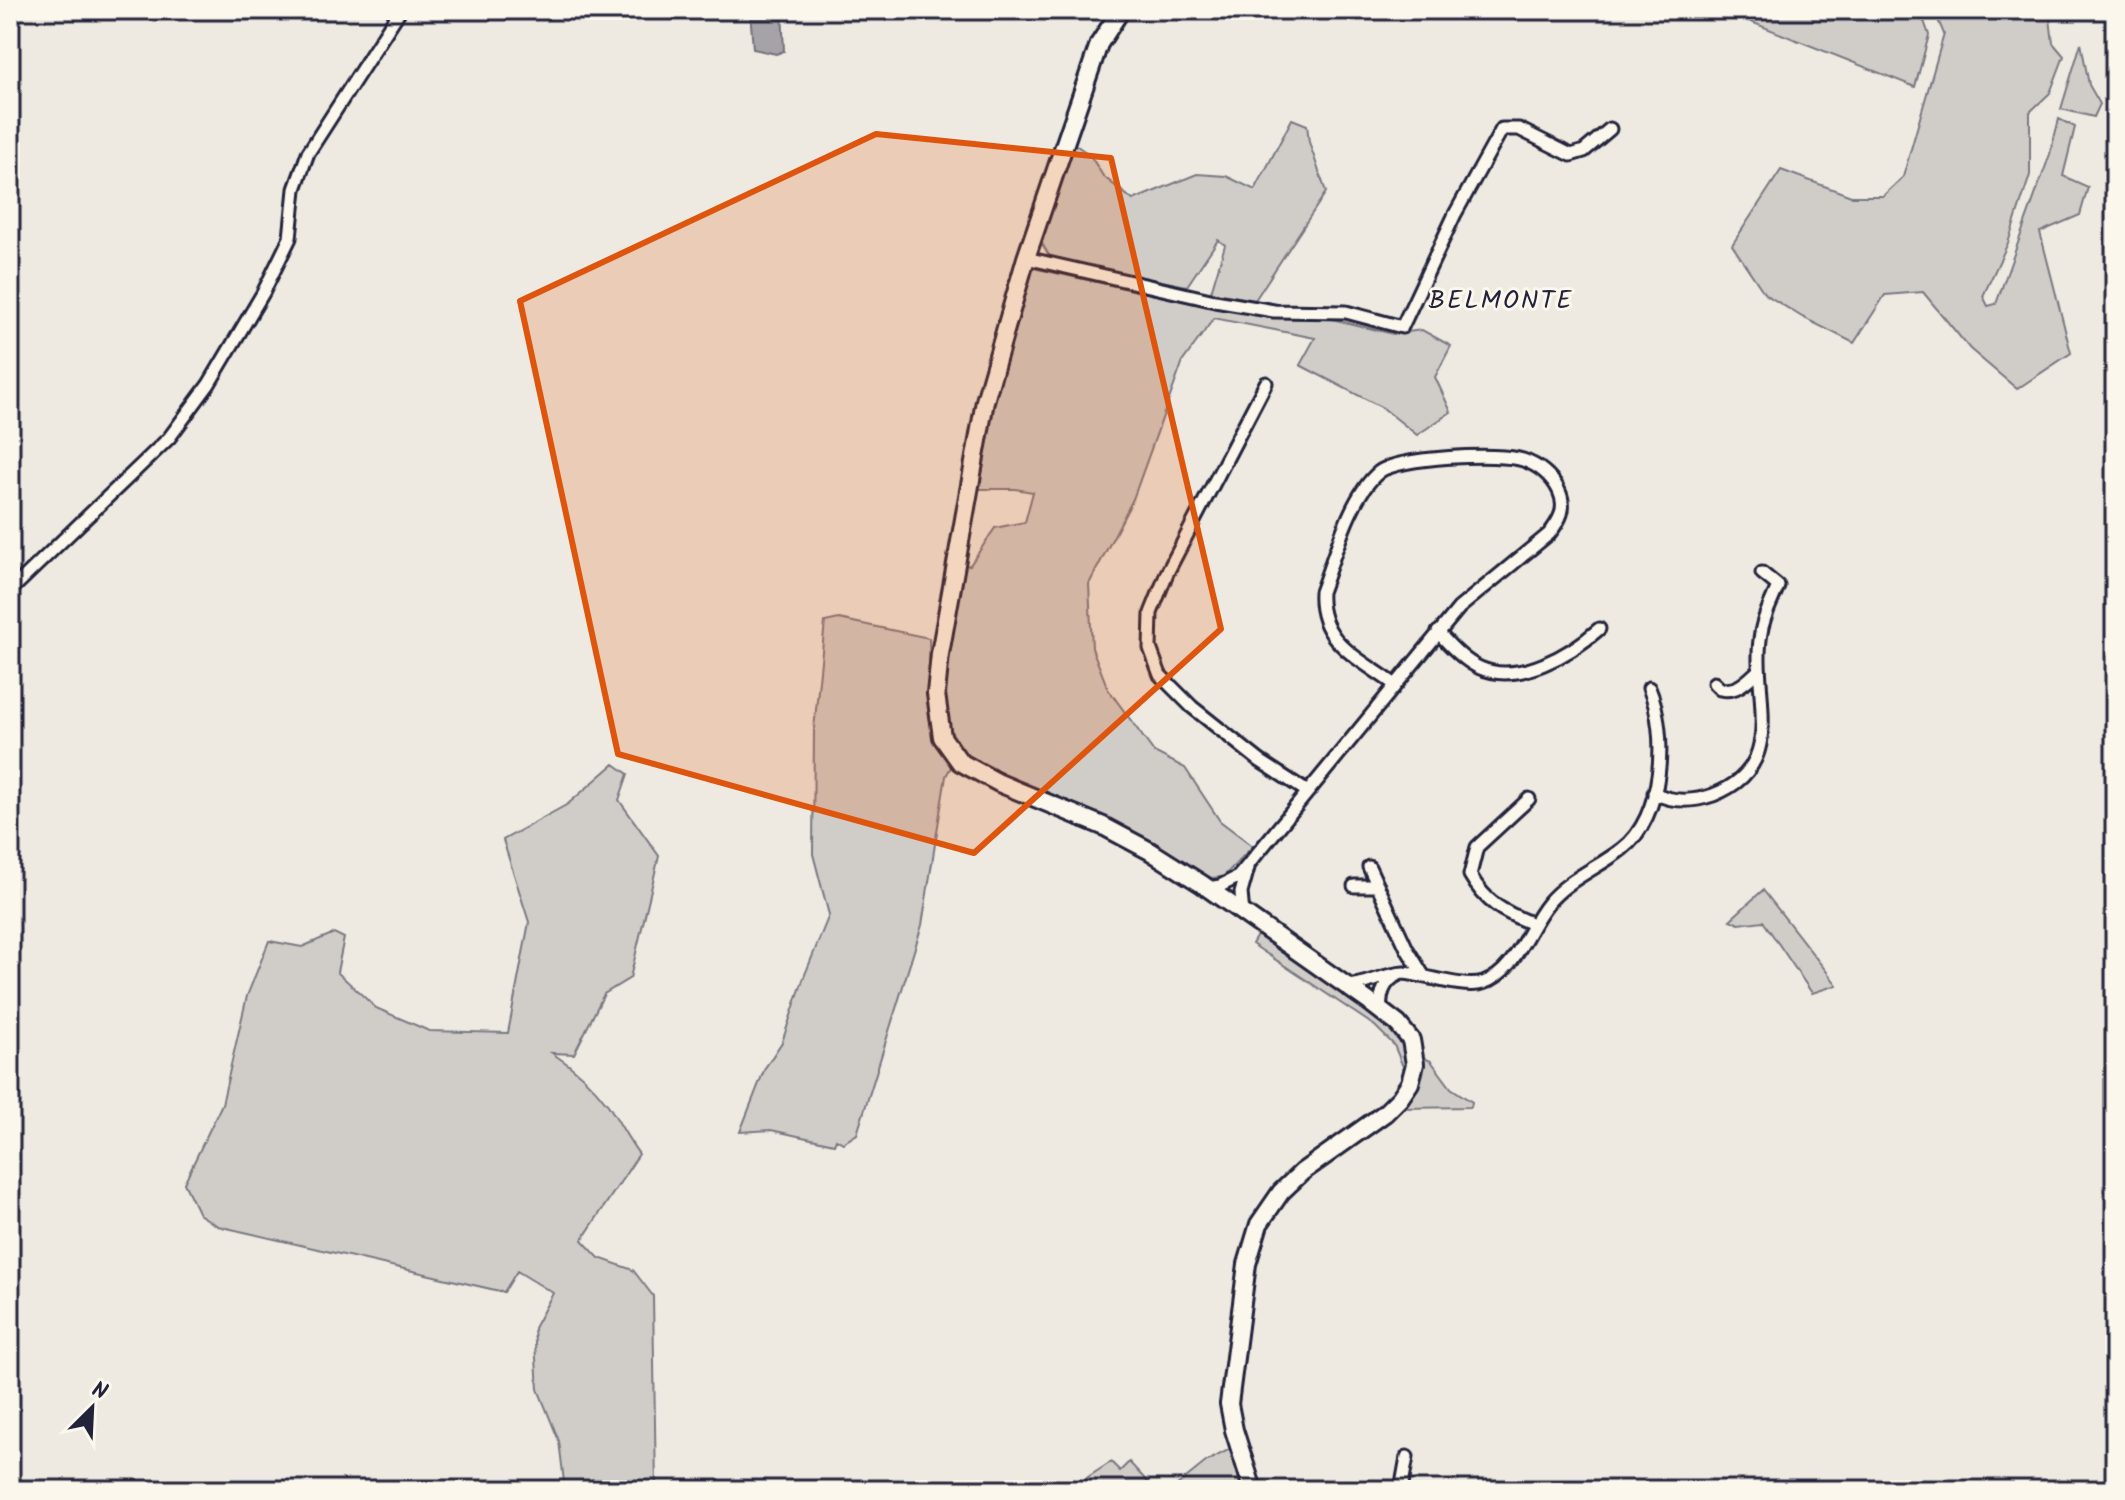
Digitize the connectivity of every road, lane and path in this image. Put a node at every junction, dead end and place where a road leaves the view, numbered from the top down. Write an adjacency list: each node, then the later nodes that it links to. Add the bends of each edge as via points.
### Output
1 (400, 10): 7 (street, via 308,153 295,189 290,238 209,384 169,438)
2 (1121, 10): 4 (street, via 1099,44)
3 (1610, 129): 4 (street, via 1571,155 1519,129 1502,129 1402,327 1346,312 1274,311 1215,301)
4 (1026, 258): 21 (street, via 985,401 942,639 936,694 942,737 960,762 1103,826)
5 (1266, 383): 14 (street, via 1167,573 1151,613 1150,648 1160,675 1192,707)
6 (1762, 573): 10 (street, via 1778,586 1761,632)
7 (10, 591)
8 (1599, 629): 9 (street, via 1558,657 1528,670 1499,673 1480,668)
9 (1438, 632): 12 (street); 12 (street, via 1561,519 1563,500 1555,482 1538,466 1501,455 1398,463 1366,484 1321,592 1320,607 1334,638)
10 (1759, 670): 11 (street, via 1735,688 1720,689); 15 (street, via 1761,747 1746,774 1698,800 1668,800)
11 (1714, 683)
12 (1394, 684): 14 (street)
13 (1649, 688): 15 (street, via 1661,758)
14 (1308, 792): 17 (street)
15 (1654, 793): 23 (street, via 1625,847 1575,879)
16 (1529, 799): 23 (street, via 1477,847 1470,875 1482,896)
17 (1253, 861): 21 (street, via 1238,877); 22 (street, via 1241,893)
18 (1369, 867): 20 (street)
19 (1354, 886): 20 (street)
20 (1378, 886): 25 (street)
21 (1208, 888): 22 (street)
22 (1243, 915): 26 (street)
23 (1533, 924): 25 (street, via 1506,968 1482,983)
24 (1404, 973): 25 (street); 26 (street); 27 (street, via 1385,987)
25 (1423, 975)
26 (1346, 987): 27 (street)
27 (1381, 1011): 29 (street, via 1411,1040 1415,1064 1410,1083 1385,1113 1281,1192 1259,1224 1247,1264 1229,1404)
28 (1407, 1457): 30 (street)
29 (1253, 1490)
30 (1401, 1490)

